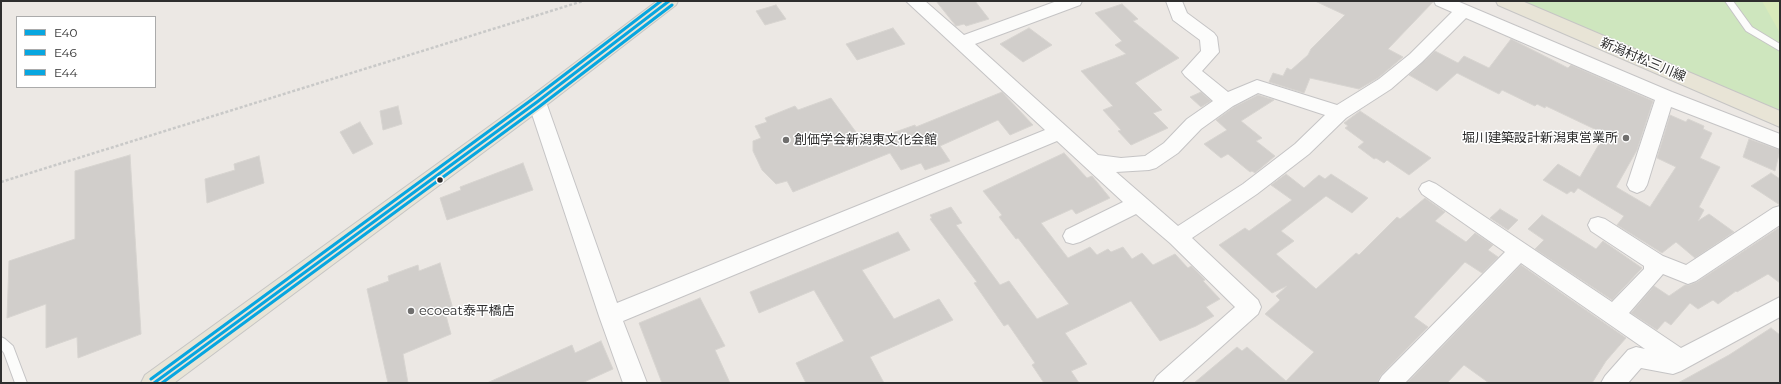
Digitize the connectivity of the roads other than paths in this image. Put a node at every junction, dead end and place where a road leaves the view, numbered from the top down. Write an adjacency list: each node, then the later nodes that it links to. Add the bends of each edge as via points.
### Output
1 (670, 1): 13 (main road)
2 (914, 1): 9 (street)
3 (1074, 1): 9 (street)
4 (1174, 1): 12 (street, via 1179,16 1208,37 1210,52 1191,72)
5 (1442, 1): 8 (street)
6 (1505, 1): 15 (main road, 新潟村松三川線)
7 (1729, 1): 10 (lane, via 1749,28 1763,40)
8 (1463, 11): 11 (street); 14 (street, via 1416,58 1385,84)
9 (962, 42): 16 (street)
10 (1780, 48)
11 (1665, 96): 17 (street); 19 (street)
12 (1226, 101): 14 (street, via 1257,86); 18 (street, via 1194,124 1171,148 1149,163 1121,165)
13 (536, 102): 30 (street); 34 (main road)
14 (1339, 113): 25 (street, via 1302,149 1256,185)
15 (1780, 119)
16 (1059, 132): 18 (street); 30 (street)
17 (1780, 142)
18 (1092, 162): 21 (street)
19 (1637, 185)
20 (1429, 189): 26 (street)
21 (1138, 204): 24 (street); 25 (street)
22 (1780, 214): 27 (street, via 1688,275)
23 (1598, 225): 27 (street)
24 (1073, 236)
25 (1177, 237): 36 (street, via 1250,306)
26 (1520, 251): 29 (street); 37 (street)
27 (1656, 262): 29 (street, via 1653,273)
28 (1780, 306): 32 (street)
29 (1614, 315): 32 (street)
30 (610, 316): 35 (street)
31 (1, 342): 33 (lane, via 9,350)
32 (1680, 360): 38 (street, via 1673,364 1636,357)
33 (21, 383)
34 (154, 383)
35 (635, 383)
36 (1165, 383)
37 (1390, 383)
38 (1613, 383)

